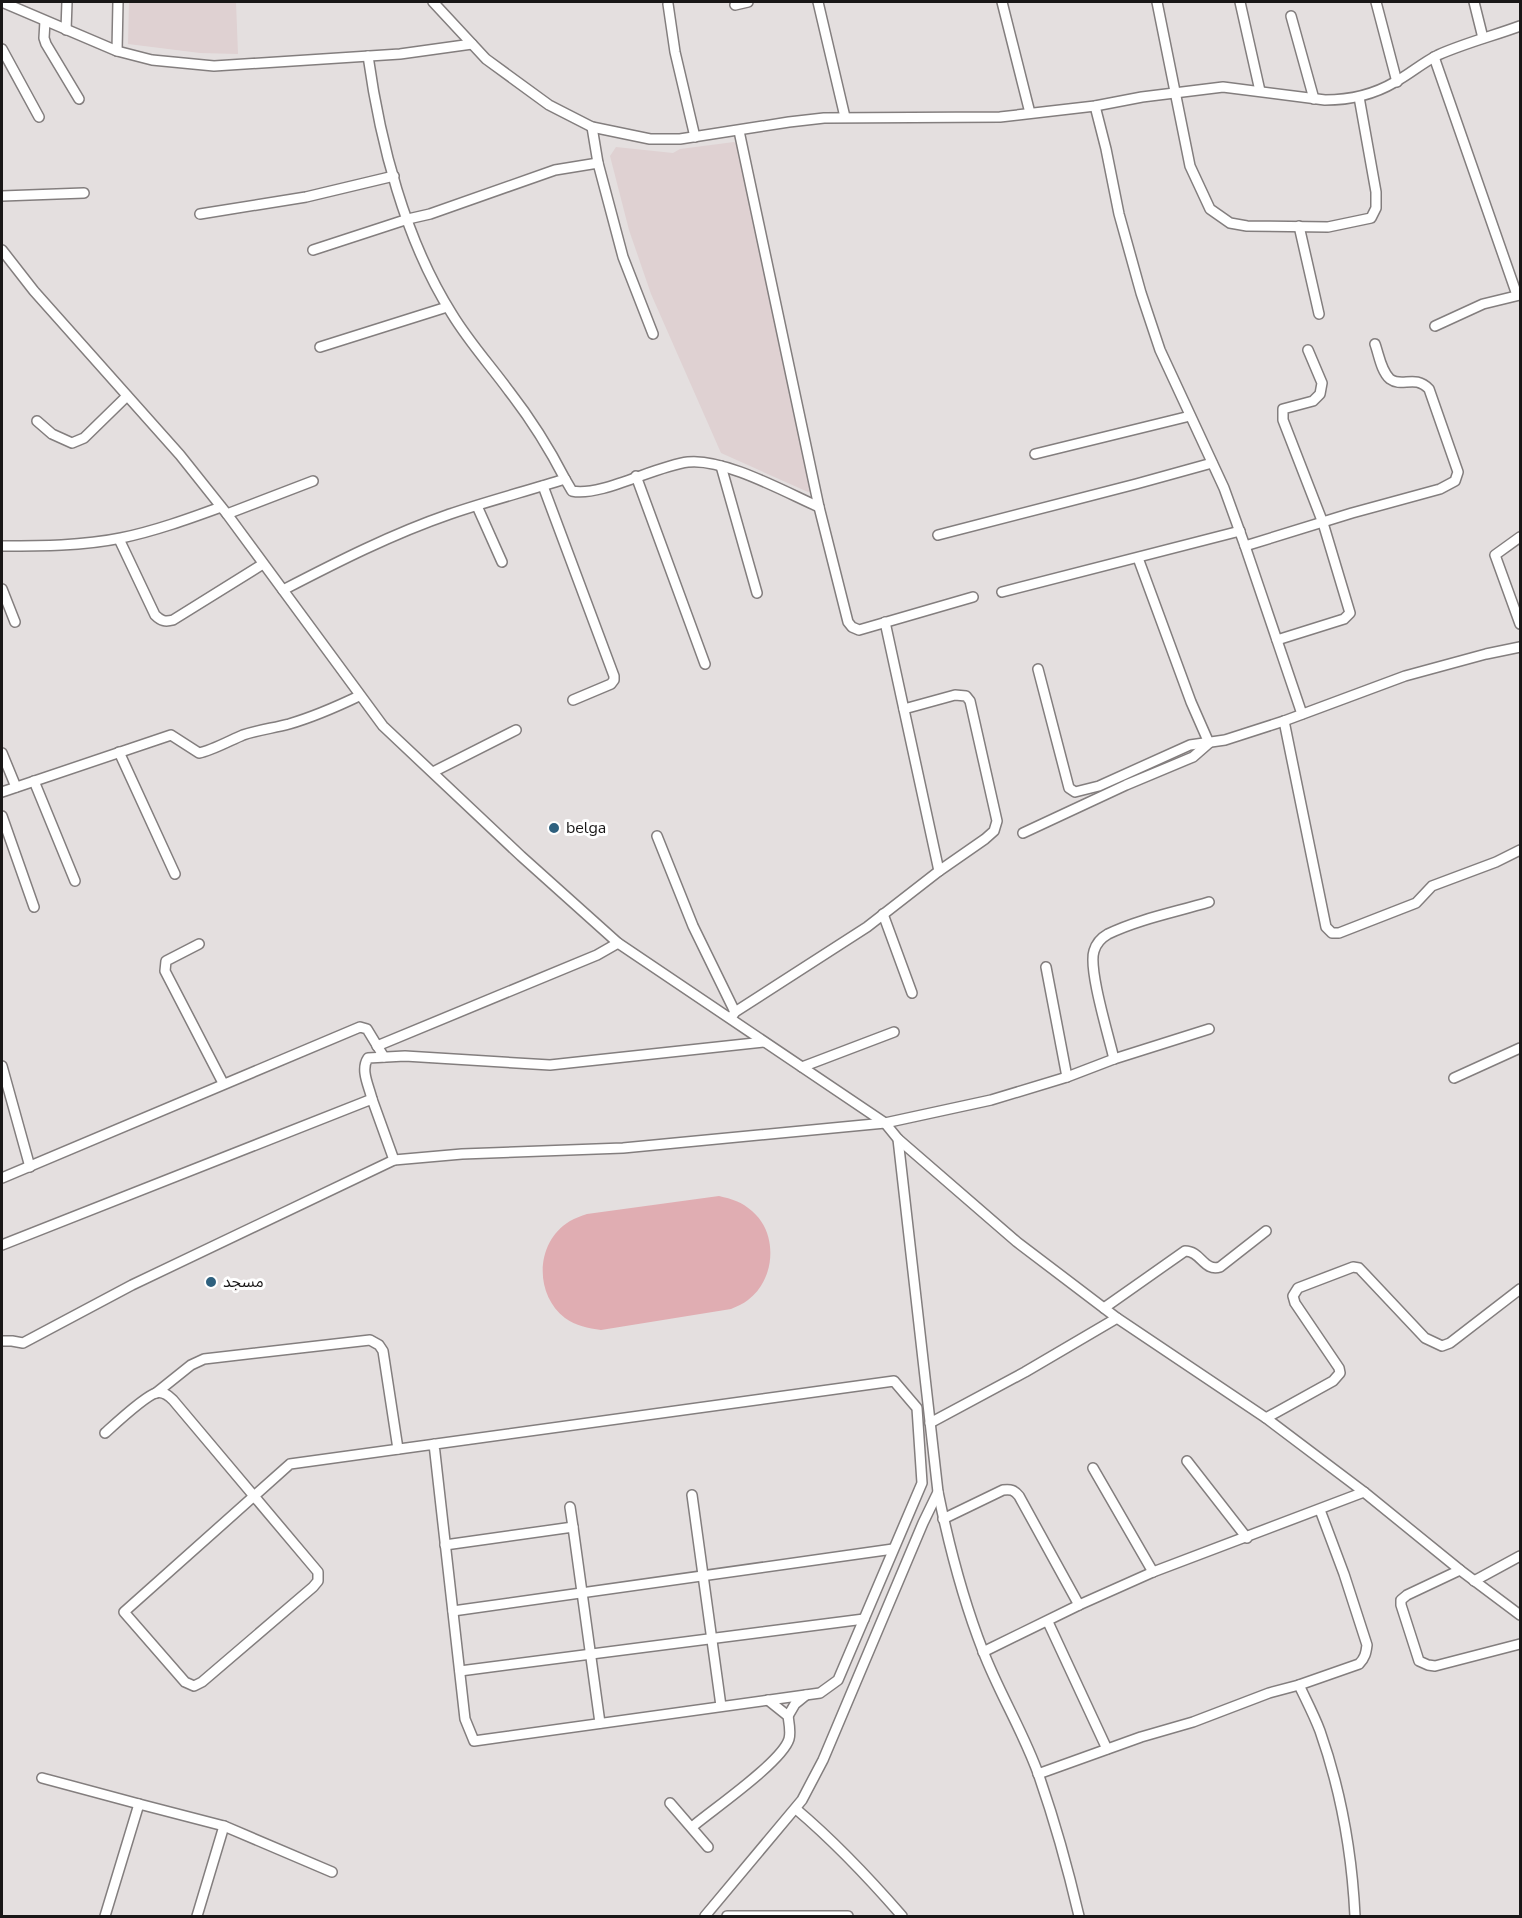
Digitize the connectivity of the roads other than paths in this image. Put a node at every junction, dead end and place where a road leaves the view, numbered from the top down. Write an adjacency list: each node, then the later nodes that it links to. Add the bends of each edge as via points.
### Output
1 (2, 2): 15 (street)
2 (67, 2): 17 (street)
3 (118, 2): 21 (street)
4 (433, 2): 19 (street)
5 (748, 2): 13 (street)
6 (818, 2): 33 (street)
7 (1002, 2): 31 (street)
8 (1157, 2): 26 (street)
9 (1240, 2): 25 (street)
10 (1376, 2): 24 (street)
11 (1474, 2): 18 (street)
12 (668, 4): 36 (street)
13 (735, 5)
14 (1291, 16): 29 (street)
15 (45, 21): 17 (street); 28 (street, via 46,44)
16 (1521, 26): 18 (street)
17 (66, 30): 21 (street)
18 (1483, 38): 23 (street)
19 (472, 44): 22 (street); 34 (street, via 524,88 566,116)
20 (2, 49): 32 (street)
21 (117, 51): 22 (street, via 152,60 214,66)
22 (368, 56): 38 (street, via 379,125)
23 (1434, 57): 24 (street); 46 (street)
24 (1397, 82): 27 (street)
25 (1260, 91): 26 (street, via 1223,87); 29 (street)
26 (1176, 93): 30 (street); 43 (street, via 1190,166 1210,209 1230,223)
27 (1359, 97): 29 (street); 43 (street, via 1376,192 1374,213 1371,218 1345,225)
28 (79, 99)
29 (1314, 99)
30 (1095, 106): 31 (street); 55 (street, via 1141,293 1160,350)
31 (1030, 113): 33 (street, via 1000,117)
32 (39, 117)
33 (845, 117): 35 (street)
34 (592, 127): 36 (street, via 650,139); 37 (street)
35 (739, 131): 36 (street); 65 (street)
36 (695, 137)
37 (598, 163): 42 (street, via 555,170); 50 (street, via 623,257)
38 (394, 176): 41 (street, via 306,197); 42 (street)
39 (84, 193): 40 (street)
40 (2, 196)
41 (200, 214)
42 (408, 219): 45 (street); 47 (street, via 418,249)
43 (1299, 226): 48 (street)
44 (2, 250): 54 (street)
45 (313, 250)
46 (1519, 295): 49 (street, via 1483,304)
47 (447, 307): 52 (street); 61 (street, via 542,436)
48 (1319, 314)
49 (1435, 326)
50 (653, 333)
51 (1375, 344): 67 (street, via 1390,379 1420,382 1429,389 1457,478 1440,489)
52 (320, 347)
53 (1308, 350): 67 (street, via 1322,383 1320,394 1313,401 1283,409 1282,413)
54 (127, 396): 56 (street, via 84,438 72,443 52,434); 66 (street)
55 (1190, 416): 57 (street); 58 (street)
56 (37, 421)
57 (1035, 454)
58 (1212, 463): 68 (street); 69 (street)
59 (721, 466): 60 (street, via 691,462); 65 (street); 80 (street)
60 (636, 476): 61 (street, via 580,493 572,491); 87 (street)
61 (565, 479): 63 (street)
62 (313, 481): 66 (street)
63 (543, 486): 64 (street); 90 (street, via 614,676 611,684)
64 (477, 506): 75 (street); 78 (street, via 368,546)
65 (819, 507): 83 (street, via 848,622 859,630)
66 (224, 510): 71 (street); 76 (street)
67 (1323, 523): 73 (street); 85 (street, via 1350,608 1349,616)
68 (1240, 531): 73 (street); 74 (street)
69 (938, 535)
70 (1521, 537): 84 (street, via 1495,555)
71 (119, 539): 72 (street); 76 (street, via 155,615 167,622)
72 (2, 546)
73 (1245, 546): 85 (street)
74 (1138, 558): 79 (street); 95 (street)
75 (502, 562)
76 (263, 564): 78 (street)
77 (2, 589): 82 (street)
78 (282, 590): 89 (street)
79 (1002, 592)
80 (757, 593)
81 (973, 597): 83 (street)
82 (15, 622)
83 (885, 622): 91 (street)
84 (1521, 624)
85 (1277, 640): 92 (street)
86 (1521, 647): 92 (street, via 1405,676)
87 (705, 664)
88 (1038, 669): 95 (street, via 1069,788 1075,792 1098,786 1190,745)
89 (359, 696): 96 (street, via 288,724 223,742 205,752 200,753 171,735); 98 (street, via 383,726)
90 (573, 700)
91 (904, 709): 106 (street); 106 (street, via 956,695 966,696 997,820 994,831 985,839)
92 (1302, 714): 93 (street)
93 (1284, 721): 95 (street); 105 (street, via 1326,927 1332,933 1416,903 1432,886)
94 (516, 730): 98 (street)
95 (1209, 743): 103 (street, via 1193,756)
96 (119, 752): 99 (street); 107 (street)
97 (2, 753): 100 (street)
98 (433, 772): 112 (street)
99 (34, 781): 100 (street); 108 (street)
100 (16, 787): 101 (street)
101 (2, 792)
102 (2, 816): 110 (street)
103 (1023, 833)
104 (657, 837): 116 (street)
105 (1521, 850)
106 (939, 871): 111 (street)
107 (174, 874)
108 (75, 881)
109 (1209, 902): 123 (street, via 1137,924 1098,941 1092,954 1093,970)
110 (34, 907)
111 (883, 914): 115 (street); 116 (street)
112 (618, 943): 116 (street); 120 (street)
113 (199, 944): 128 (street, via 166,961 165,971)
114 (1046, 967): 126 (street)
115 (912, 993)
116 (733, 1015): 119 (street)
117 (1209, 1029): 123 (street)
118 (894, 1032): 125 (street)
119 (764, 1042): 122 (street, via 550,1065); 125 (street)
120 (377, 1046): 122 (street); 128 (street, via 367,1029 360,1027)
121 (1521, 1048): 127 (street)
122 (384, 1057): 129 (street, via 368,1058 364,1065)
123 (1114, 1059): 126 (street)
124 (2, 1066): 130 (street)
125 (802, 1067): 132 (street)
126 (1067, 1077): 132 (street, via 991,1100)
127 (1454, 1078)
128 (224, 1083): 135 (street)
129 (372, 1099): 134 (street); 138 (street)
130 (11, 1106): 131 (street); 135 (street)
131 (2, 1110)
132 (885, 1123): 133 (street); 134 (street, via 623,1148)
133 (898, 1139): 140 (street, via 1017,1242); 145 (street)
134 (394, 1160): 142 (street, via 142,1280 23,1343)
135 (30, 1167): 136 (street)
136 (2, 1179)
137 (1266, 1231): 140 (street, via 1214,1269 1191,1251 1185,1251)
138 (2, 1245)
139 (1521, 1289): 144 (street, via 1442,1346 1425,1338 1359,1268 1298,1288 1293,1296 1295,1303 1340,1373 1333,1381)
140 (1104, 1308): 141 (street)
141 (1117, 1318): 144 (street); 145 (street)
142 (2, 1341)
143 (156, 1393): 146 (street); 148 (street, via 204,1359 370,1340 383,1352); 153 (street, via 173,1400)
144 (1266, 1418): 152 (street)
145 (930, 1424): 151 (street)
146 (105, 1433)
147 (434, 1444): 148 (street); 160 (street); 161 (street, via 894,1381 916,1408 922,1483)
148 (398, 1449): 153 (street, via 290,1464)
149 (1187, 1461): 159 (street)
150 (1093, 1468): 164 (street)
151 (938, 1492): 157 (street); 189 (street, via 823,1760)
152 (1364, 1492): 156 (street); 163 (street)
153 (252, 1496): 153 (street, via 318,1572 318,1581 194,1686 185,1682 124,1612)
154 (692, 1496): 165 (street)
155 (570, 1507): 158 (street)
156 (1320, 1510): 159 (street); 178 (street, via 1348,1584 1367,1652 1359,1664)
157 (943, 1519): 168 (street, via 1003,1490 1015,1491); 175 (street)
158 (573, 1527): 160 (street); 167 (street)
159 (1247, 1538): 164 (street)
160 (445, 1545): 169 (street)
161 (893, 1549): 165 (street); 171 (street)
162 (1521, 1556): 166 (street)
163 (1460, 1570): 166 (street); 174 (street, via 1401,1600 1419,1661 1435,1666)
164 (1153, 1572): 168 (street)
165 (703, 1576): 167 (street); 173 (street)
166 (1474, 1581): 170 (street)
167 (582, 1593): 169 (street); 176 (street)
168 (1079, 1605): 172 (street)
169 (453, 1611): 177 (street)
170 (1521, 1615)
171 (864, 1619): 173 (street); 179 (street, via 838,1680 820,1693)
172 (1048, 1622): 175 (street); 184 (street)
173 (712, 1639): 176 (street); 181 (street)
174 (1521, 1644)
175 (983, 1652): 185 (street)
176 (590, 1654): 177 (street); 183 (street)
177 (460, 1671): 183 (street, via 465,1719 474,1741)
178 (1299, 1685): 184 (street); 201 (street, via 1320,1730 1336,1786 1346,1830)
179 (806, 1695): 180 (street); 182 (street)
180 (768, 1700): 181 (street); 182 (street)
181 (721, 1706): 183 (street)
182 (788, 1716): 191 (street, via 789,1739 784,1749)
183 (600, 1723)
184 (1107, 1749): 185 (street)
185 (1038, 1774): 200 (street)
186 (42, 1778): 188 (street)
187 (670, 1803): 191 (street)
188 (139, 1804): 190 (street); 194 (street)
189 (796, 1809): 196 (street); 199 (street, via 861,1869)
190 (224, 1826): 193 (street); 195 (street)
191 (692, 1827): 192 (street)
192 (708, 1847)
193 (332, 1872)
194 (106, 1916)
195 (196, 1917)
196 (705, 1917)
197 (727, 1917): 198 (street)
198 (848, 1917)
199 (902, 1917)
200 (1079, 1917)
201 (1355, 1917)

